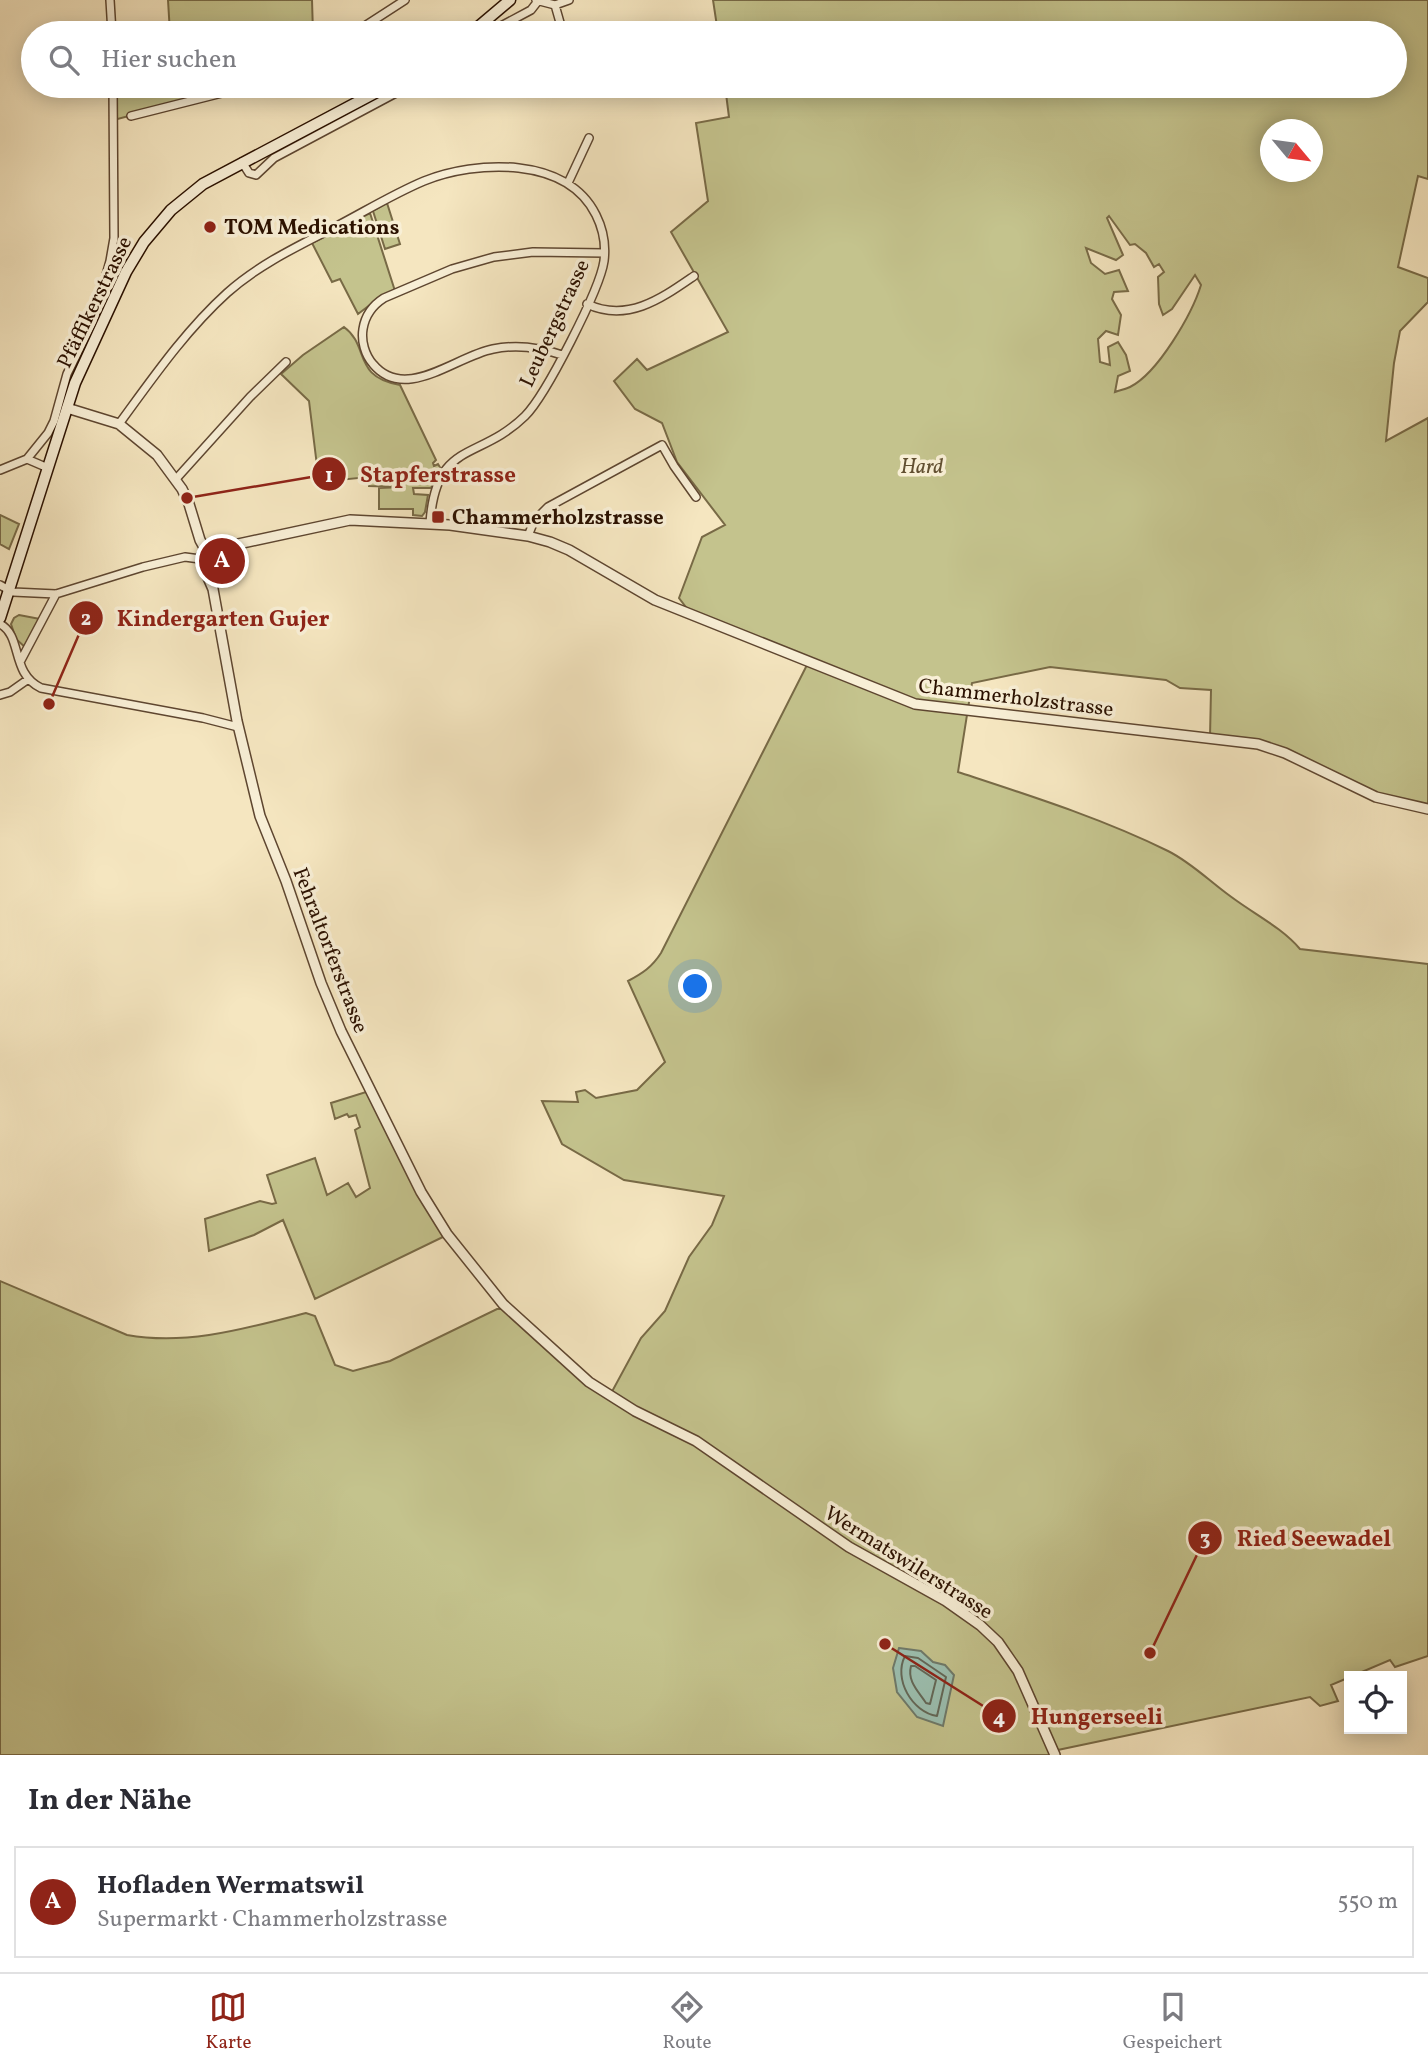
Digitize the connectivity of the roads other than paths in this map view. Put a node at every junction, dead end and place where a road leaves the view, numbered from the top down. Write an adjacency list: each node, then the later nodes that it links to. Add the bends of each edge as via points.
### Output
1 (110, 0): 7 (street)
2 (405, 0): 8 (street)
3 (510, 0): 9 (main road)
4 (569, 0): 6 (street)
5 (537, 1): 6 (street); 10 (street, via 531,10)
6 (555, 5): 11 (street)
7 (111, 21)
8 (373, 21)
9 (485, 21)
10 (510, 21)
11 (560, 21)
12 (113, 98): 27 (street, via 114,239 110,261 93,321 67,374 51,427)
13 (202, 98): 16 (street)
14 (365, 98): 18 (main road, Pfäffikerstrasse)
15 (386, 98): 18 (street, via 274,158 257,175 249,173)
16 (131, 116)
17 (589, 138): 19 (street)
18 (242, 162): 25 (main road, Pfäffikerstrasse, via 186,196 150,233 126,272)
19 (568, 183): 20 (street, Leubergstrasse, via 596,215); 26 (street, Leubergstrasse, via 551,174 521,169 452,173 411,187 310,240 263,267 217,302)
20 (604, 253): 22 (street, Leubergstrasse, via 601,274); 23 (street, via 524,252 479,260 384,298 374,306 363,328 370,360 382,373 399,380 421,377 497,348 533,347)
21 (694, 276): 22 (street, via 662,299 639,308 616,311)
22 (587, 304): 23 (street, Leubergstrasse)
23 (562, 355): 32 (street, Leubergstrasse, via 543,393 524,416 443,471 433,492)
24 (286, 362): 30 (street)
25 (67, 408): 26 (street); 28 (main road, Pfäffikerstrasse)
26 (119, 424): 30 (street, via 157,455)
27 (27, 459): 28 (street); 29 (street)
28 (48, 468): 36 (main road, Pfäffikerstrasse)
29 (0, 470)
30 (176, 478): 34 (street)
31 (696, 497): 33 (street, via 662,445 548,507)
32 (430, 523): 33 (street, Chammerholzstrasse); 34 (street, Chammerholzstrasse, via 349,520)
33 (528, 536): 46 (street, Chammerholzstrasse, via 569,550 655,600 908,702 1258,744 1376,797)
34 (205, 549): 35 (street)
35 (200, 559): 37 (street, via 185,557 143,567); 45 (street, Fehraltorferstrasse, via 213,589)
36 (4, 587): 37 (street); 38 (main road, Pfäffikerstrasse)
37 (56, 594): 41 (street)
38 (0, 618)
39 (0, 624): 40 (street, via 9,631)
40 (14, 646): 41 (street); 42 (street)
41 (27, 652): 42 (street)
42 (20, 662): 43 (street)
43 (27, 680): 44 (street); 45 (street, via 52,691)
44 (0, 695)
45 (238, 727): 47 (street, Fehraltorferstrasse, via 260,816 334,1016 434,1214 503,1304 577,1371 635,1411)
46 (1428, 808)
47 (696, 1441): 48 (street, Wermatswilerstrasse, via 849,1547 980,1625 1018,1671)
48 (1055, 1755)

